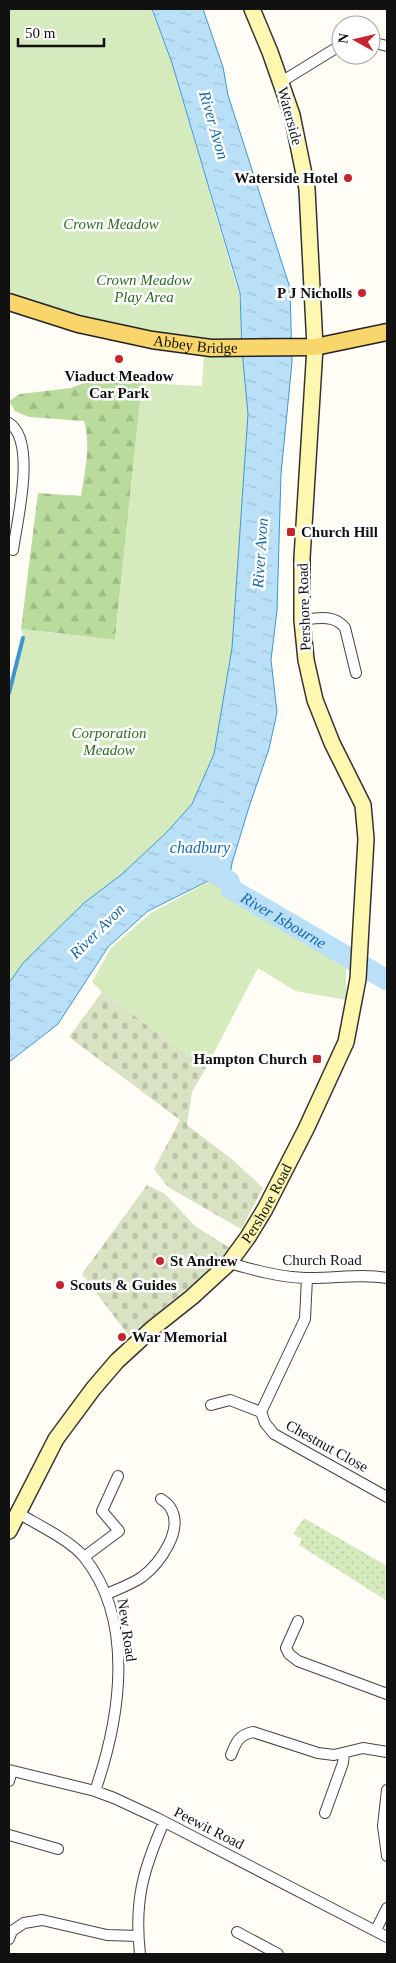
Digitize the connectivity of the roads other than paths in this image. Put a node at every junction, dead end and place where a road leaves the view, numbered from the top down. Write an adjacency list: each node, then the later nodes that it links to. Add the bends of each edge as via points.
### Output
1 (252, 9): 3 (main road, Waterside)
2 (331, 51): 3 (street)
3 (281, 82): 6 (main road, Waterside, via 292,116 307,189)
4 (9, 302): 6 (main road, Abbey Bridge, via 78,324 152,340 211,348)
5 (387, 332): 6 (main road, Abbey Bridge)
6 (312, 347): 9 (main road, Pershore Road)
7 (9, 423): 8 (street, via 22,439 25,456)
8 (13, 550)
9 (302, 620): 10 (street, via 322,617 341,622 346,628); 11 (main road, Pershore Road, via 315,700 363,805 366,839 358,979 346,1042 265,1209)
10 (356, 674)
11 (228, 1263): 12 (street, Church Road, via 263,1273); 19 (main road, Pershore Road, via 117,1361 93,1389 56,1439)
12 (307, 1278): 13 (street, Church Road, via 368,1275); 15 (street, via 304,1319)
13 (387, 1278)
14 (211, 1405): 15 (street, via 230,1400)
15 (261, 1412): 17 (street, Chestnut Close, via 274,1434)
16 (118, 1476): 20 (street, via 102,1511 118,1531)
17 (387, 1497)
18 (161, 1499): 21 (street, via 170,1507 174,1526 166,1551 141,1577)
19 (12, 1524): 20 (street, New Road, via 66,1542)
20 (84, 1557): 21 (street, New Road)
21 (107, 1594): 29 (street, New Road, via 117,1640 117,1688 111,1729)
22 (298, 1620): 23 (street, via 286,1648 289,1654 298,1661)
23 (387, 1694)
24 (387, 1752): 25 (street, via 363,1748)
25 (344, 1753): 26 (street, via 318,1753 253,1732 238,1739); 30 (street)
26 (231, 1755)
27 (10, 1774): 29 (street, Peewit Road)
28 (387, 1790): 34 (street, via 382,1826)
29 (95, 1791): 31 (street, Peewit Road)
30 (325, 1813)
31 (164, 1822): 36 (street, Peewit Road); 38 (street, via 146,1865 137,1918)
32 (9, 1836): 33 (street)
33 (58, 1849)
34 (387, 1856)
35 (387, 1908): 36 (street)
36 (376, 1930): 39 (street, Peewit Road)
37 (237, 1932): 41 (street)
38 (138, 1936): 40 (street, via 106,1935 42,1920 24,1923 12,1931); 42 (street)
39 (387, 1936)
40 (9, 1939)
41 (258, 1944): 43 (street); 44 (street)
42 (140, 1954)
43 (254, 1954)
44 (278, 1954)

